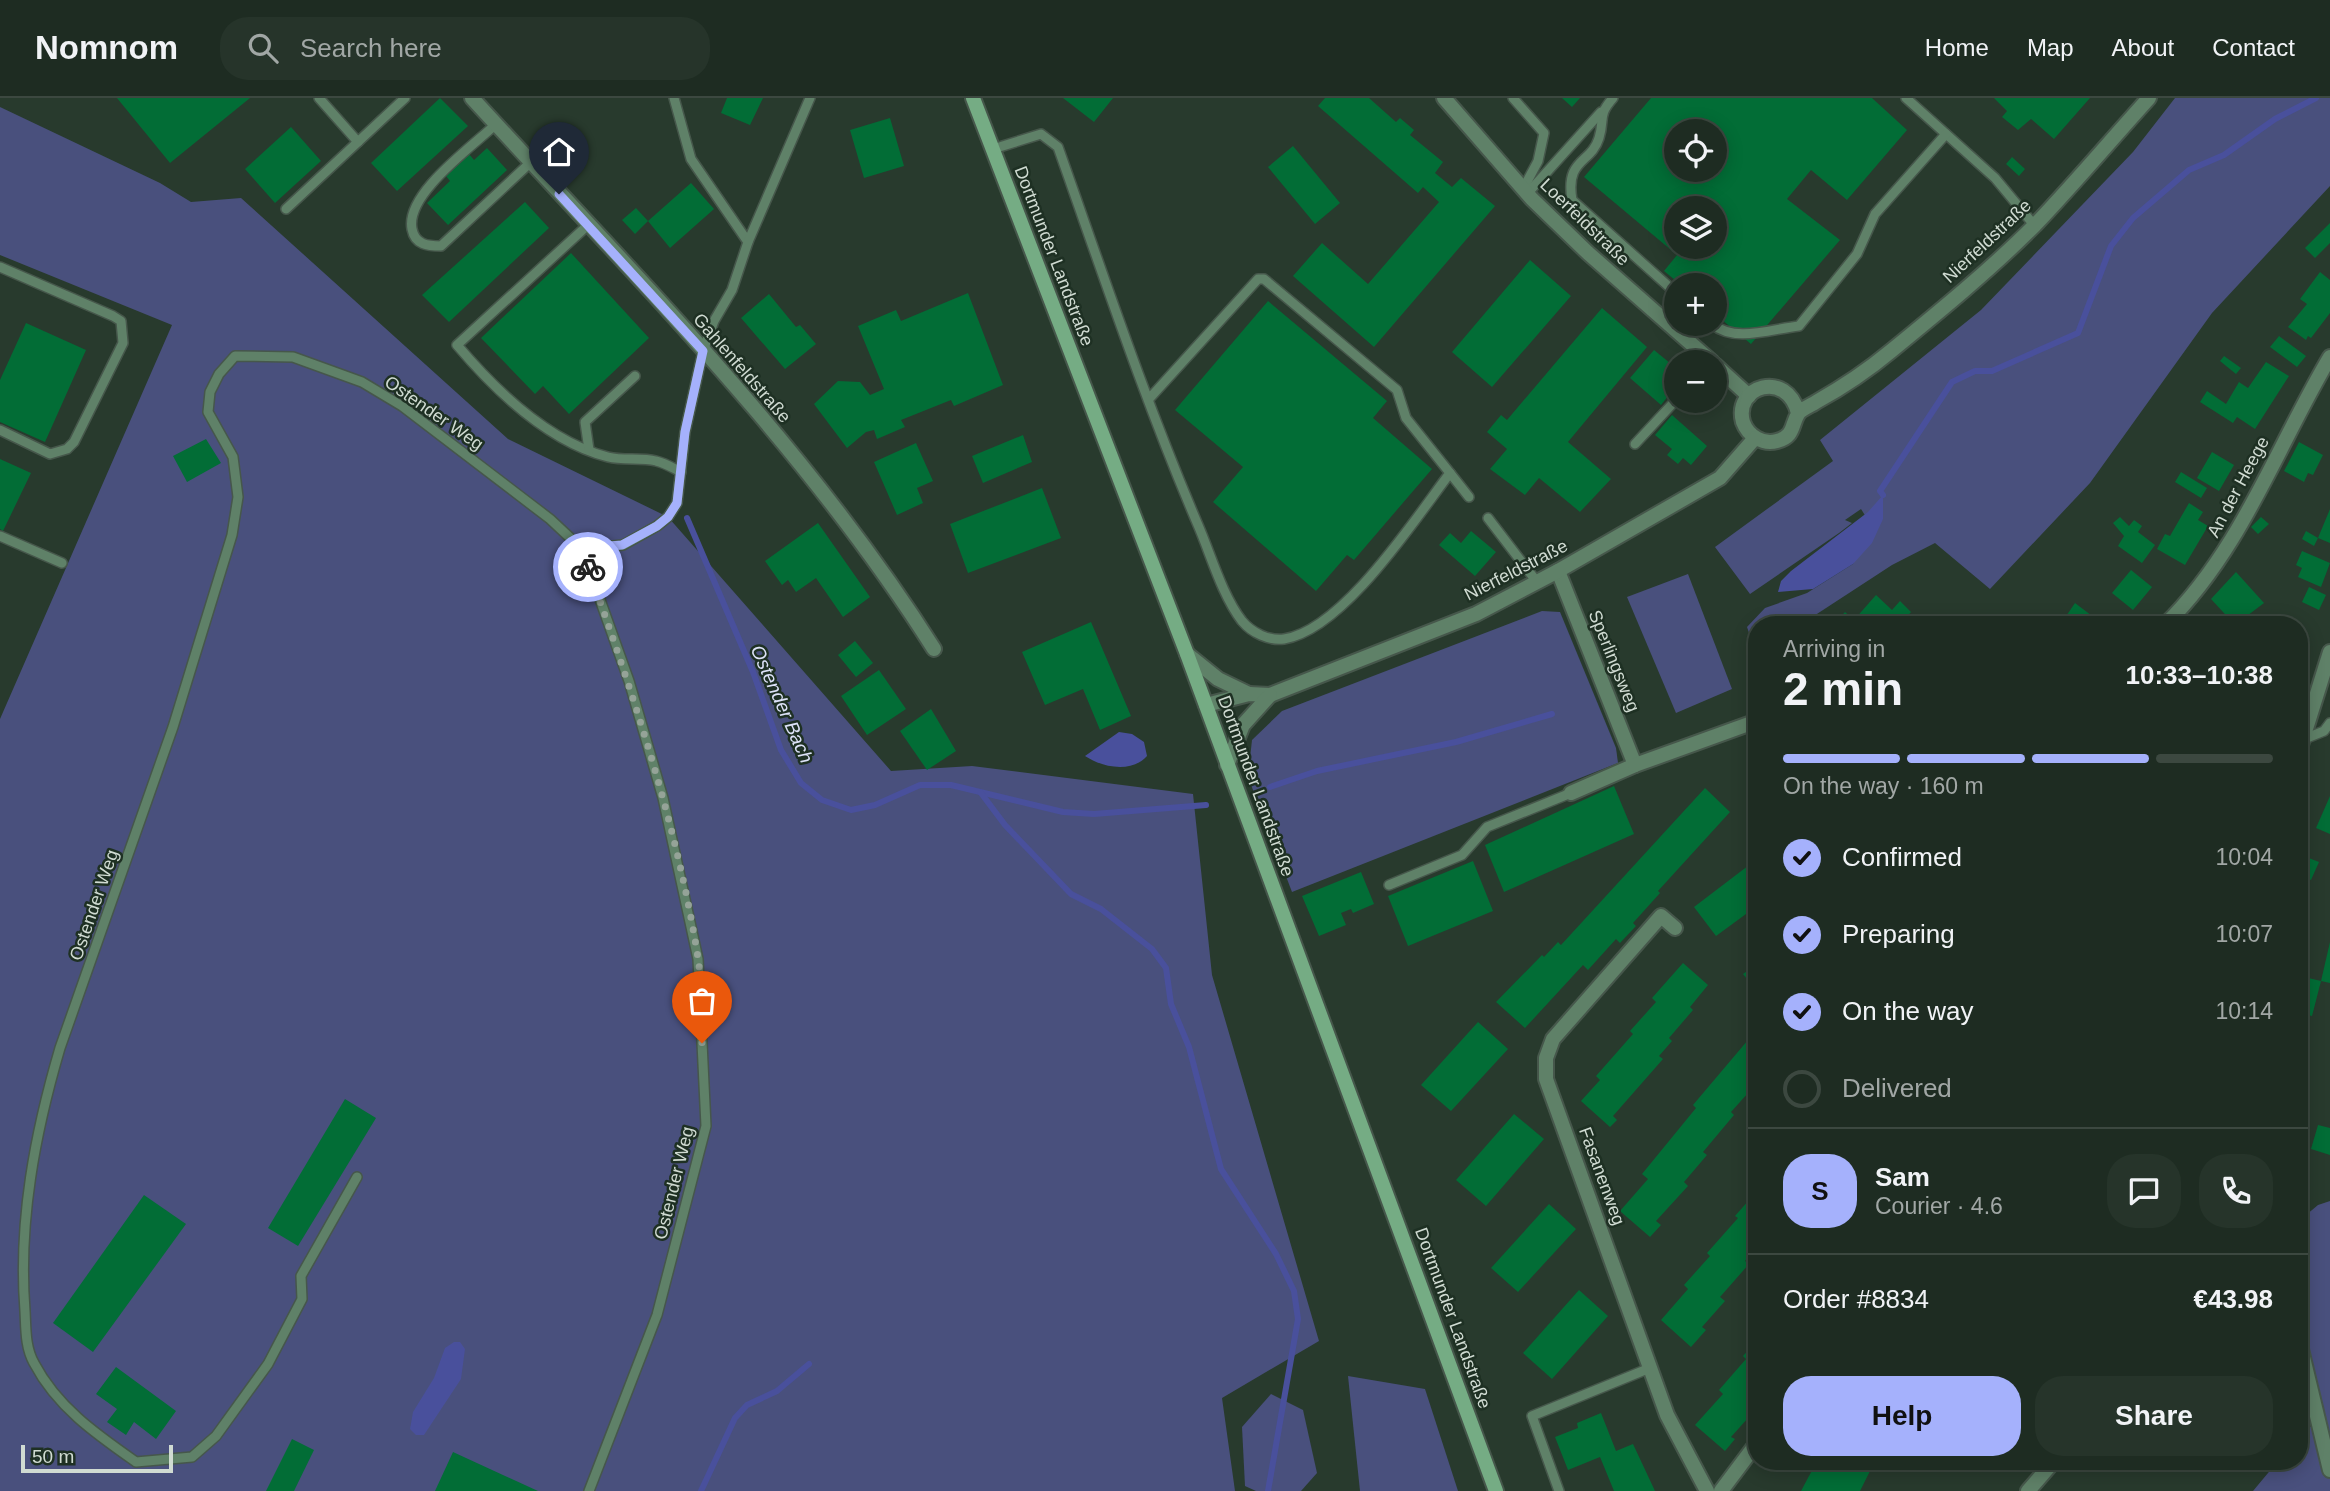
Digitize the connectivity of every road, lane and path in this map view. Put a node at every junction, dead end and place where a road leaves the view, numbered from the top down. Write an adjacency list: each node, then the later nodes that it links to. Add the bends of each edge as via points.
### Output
1 (319, 98): 15 (lane)
2 (405, 98): 15 (lane)
3 (472, 98): 13 (street, Gahlenfeldstraße)
4 (674, 98): 22 (lane, via 691,159)
5 (810, 98): 22 (lane)
6 (973, 98): 16 (main road, Dortmunder Landstraße)
7 (1444, 98): 18 (street, Loerfeldstraße)
8 (1513, 98): 18 (lane, via 1544,133)
9 (1613, 98): 12 (lane)
10 (1906, 98): 14 (lane)
11 (2149, 98): 21 (street, Nierfeldstraße)
12 (1601, 112): 18 (lane); 24 (lane, via 1599,139 1576,166 1570,184 1572,200)
13 (496, 124): 17 (street, Gahlenfeldstraße); 17 (lane, via 427,188 413,208 414,238 425,246 441,246)
14 (1946, 134): 21 (lane, via 1995,178); 25 (lane, via 1875,214 1857,254 1799,326)
15 (358, 142): 19 (lane)
16 (992, 149): 32 (lane, via 1041,134 1058,147); 51 (main road, Dortmunder Landstraße)
17 (531, 162): 20 (street, Gahlenfeldstraße)
18 (1525, 191): 26 (street, Loerfeldstraße)
19 (286, 209)
20 (588, 225): 27 (street, Gahlenfeldstraße); 38 (lane, via 457,345 510,399 563,438)
21 (2034, 226): 34 (street, Nierfeldstraße, via 1860,376)
22 (748, 242): 27 (lane, via 732,290)
23 (0, 267): 35 (lane, via 113,316 121,321 123,343 80,432 67,449 51,454)
24 (1664, 282)
25 (1727, 333)
26 (1696, 350)
27 (703, 351): 39 (lane); 49 (street, Gahlenfeldstraße, via 888,576)
28 (2330, 357): 48 (street, An der Heege, via 2232,543)
29 (635, 376): 38 (lane, via 585,422)
30 (1727, 377): 31 (street, Loerfeldstraße)
31 (1749, 396): 34 (street, via 1763,387 1777,387 1796,401); 36 (street, via 1743,421)
32 (1149, 400): 40 (lane, via 1258,279 1264,279 1397,390 1406,418); 40 (lane, via 1235,610 1252,630 1269,638 1285,639 1308,630 1359,590)
33 (1664, 413): 37 (lane)
34 (1798, 413): 36 (street, Nierfeldstraße, via 1791,432 1780,440)
35 (0, 430)
36 (1755, 438): 46 (street, Nierfeldstraße, via 1720,478)
37 (1635, 444)
38 (589, 450): 39 (lane, via 627,461 655,460)
39 (681, 472): 44 (lane, via 677,503 657,526 622,545)
40 (1450, 473): 41 (lane)
41 (1469, 497)
42 (1488, 518): 47 (lane)
43 (0, 536): 45 (lane)
44 (582, 548): 64 (lane, Ostender Weg, via 452,443 362,382 293,358 235,356 209,392 208,412 233,457 238,497 232,535 173,727 44,1102 30,1172 23,1286 27,1347 33,1362 64,1407 136,1462 192,1457 216,1436 268,1364 302,1299 301,1276); 70 (lane, Ostender Weg, via 629,681 663,798 698,959 705,1126 657,1315)
45 (62, 563)
46 (1558, 571): 47 (street, Nierfeldstraße); 60 (street, Sperlingsweg)
47 (1537, 582): 53 (street, Nierfeldstraße, via 1476,614)
48 (2173, 616)
49 (934, 649)
50 (2330, 652): 55 (street)
51 (1188, 654): 52 (street, Nierfeldstraße, via 1218,679); 54 (main road, Dortmunder Landstraße)
52 (1249, 694): 53 (street, Nierfeldstraße); 54 (street, Nierfeldstraße)
53 (1270, 695): 59 (street, Nierfeldstraße, via 1242,725)
54 (1206, 705): 59 (main road, Dortmunder Landstraße)
55 (2308, 722)
56 (2330, 723): 58 (lane)
57 (1748, 724): 60 (street)
58 (2308, 740)
59 (1227, 765): 71 (main road, Dortmunder Landstraße)
60 (1635, 765): 61 (street)
61 (1572, 793): 62 (lane, via 1487,827 1462,855)
62 (1390, 885)
63 (1675, 928): 65 (street, Fasanenweg, via 1661,916 1553,1039 1546,1058 1546,1079)
64 (357, 1177)
65 (1650, 1368): 72 (lane, via 1532,1416); 73 (street, Fasanenweg, via 1667,1415)
66 (2308, 1378): 69 (street)
67 (1748, 1455): 74 (street)
68 (2046, 1470): 75 (street)
69 (2330, 1470)
70 (589, 1491)
71 (1496, 1491)
72 (1559, 1491)
73 (1707, 1491)
74 (1721, 1491)
75 (2028, 1491)

